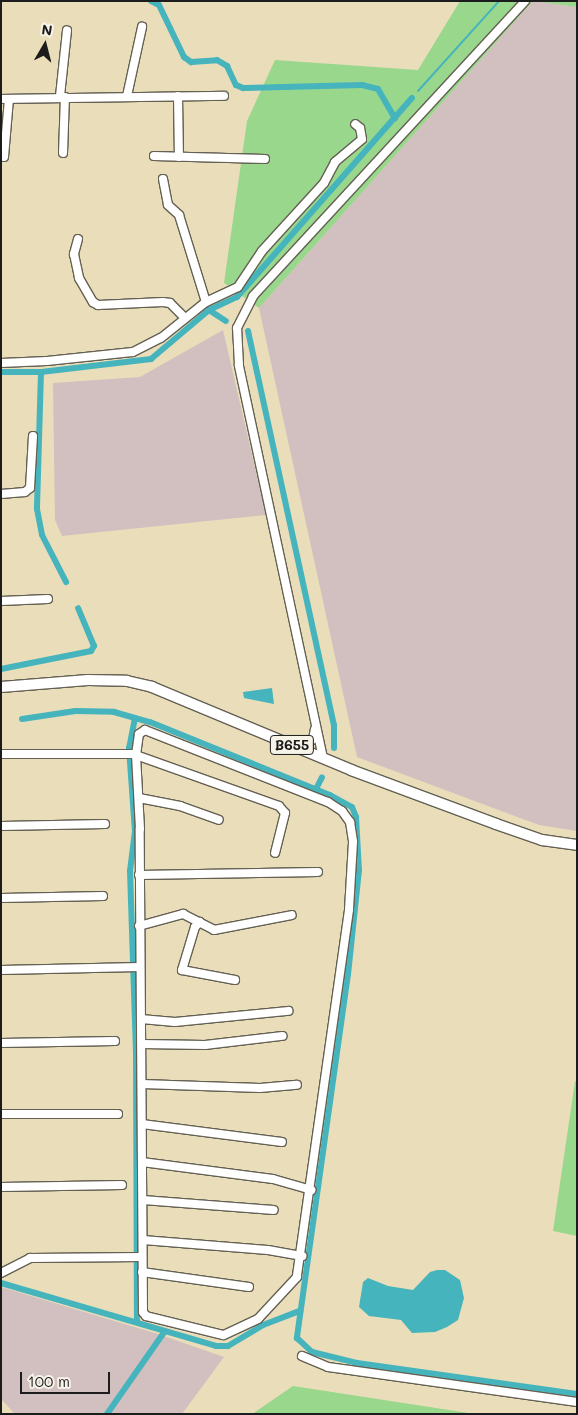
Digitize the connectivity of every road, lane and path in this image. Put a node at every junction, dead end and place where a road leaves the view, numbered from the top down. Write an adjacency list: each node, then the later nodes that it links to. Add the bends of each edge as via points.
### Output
1 (525, 1): 25 (street, via 253,296 237,328 239,365)
2 (142, 27): 5 (street)
3 (67, 30): 4 (street)
4 (62, 96): 5 (street); 8 (street); 10 (street)
5 (127, 96): 6 (street)
6 (178, 96): 7 (street); 13 (street)
7 (224, 96)
8 (5, 99): 12 (street)
9 (355, 124): 17 (street, via 360,128 362,139 335,162 324,183 262,251 238,287)
10 (63, 153)
11 (154, 156): 13 (street)
12 (4, 157)
13 (180, 157): 14 (street)
14 (265, 159)
15 (163, 179): 17 (street, via 168,205 179,215)
16 (78, 239): 18 (street, via 74,254 79,278 93,302 98,305 170,303)
17 (206, 302): 18 (street)
18 (185, 318): 19 (street, via 161,338 132,352 47,362)
19 (1, 363)
20 (33, 436): 21 (street, via 30,488 25,492)
21 (1, 494)
22 (48, 599): 23 (street)
23 (1, 601)
24 (1, 687): 26 (main road, B655, via 88,680 127,681 152,687)
25 (316, 725): 26 (street, via 313,739); 29 (street)
26 (302, 750): 29 (main road, B655)
27 (1, 754): 28 (street)
28 (132, 754): 30 (street); 35 (street, via 279,806 285,813); 61 (street, via 138,734 145,730 328,802 342,811 350,822 349,910)
29 (323, 758): 34 (main road, B655, via 542,840)
30 (139, 798): 31 (street, via 180,806); 37 (street)
31 (219, 820)
32 (105, 824): 33 (street)
33 (1, 826)
34 (577, 845)
35 (275, 853)
36 (318, 872): 37 (street)
37 (139, 875): 42 (street)
38 (103, 896): 39 (street)
39 (1, 898)
40 (292, 915): 41 (street, via 214,930)
41 (200, 922): 42 (street, via 183,914); 45 (street, via 195,927 182,970)
42 (138, 926): 43 (street)
43 (135, 967): 44 (street); 47 (street)
44 (1, 970)
45 (236, 980)
46 (288, 1012): 47 (street, via 226,1019)
47 (141, 1019): 51 (street)
48 (282, 1036): 51 (street, via 205,1045)
49 (115, 1041): 50 (street)
50 (1, 1043)
51 (142, 1044): 52 (street)
52 (142, 1084): 53 (street, via 260,1088); 56 (street)
53 (297, 1084)
54 (1, 1114): 55 (street)
55 (118, 1114)
56 (142, 1124): 57 (street); 58 (street)
57 (282, 1142)
58 (142, 1162): 61 (street, via 273,1178); 62 (street)
59 (122, 1184): 60 (street)
60 (1, 1187)
61 (311, 1190): 65 (street)
62 (142, 1200): 63 (street); 64 (street)
63 (274, 1210)
64 (143, 1240): 65 (street, via 268,1250); 66 (street)
65 (302, 1256): 67 (street, via 297,1277 258,1319 223,1335 146,1316)
66 (138, 1257): 67 (street); 68 (street, via 30,1258)
67 (142, 1272): 69 (street)
68 (1, 1273)
69 (249, 1287)
70 (302, 1356): 71 (street, via 328,1367)
71 (577, 1402)

